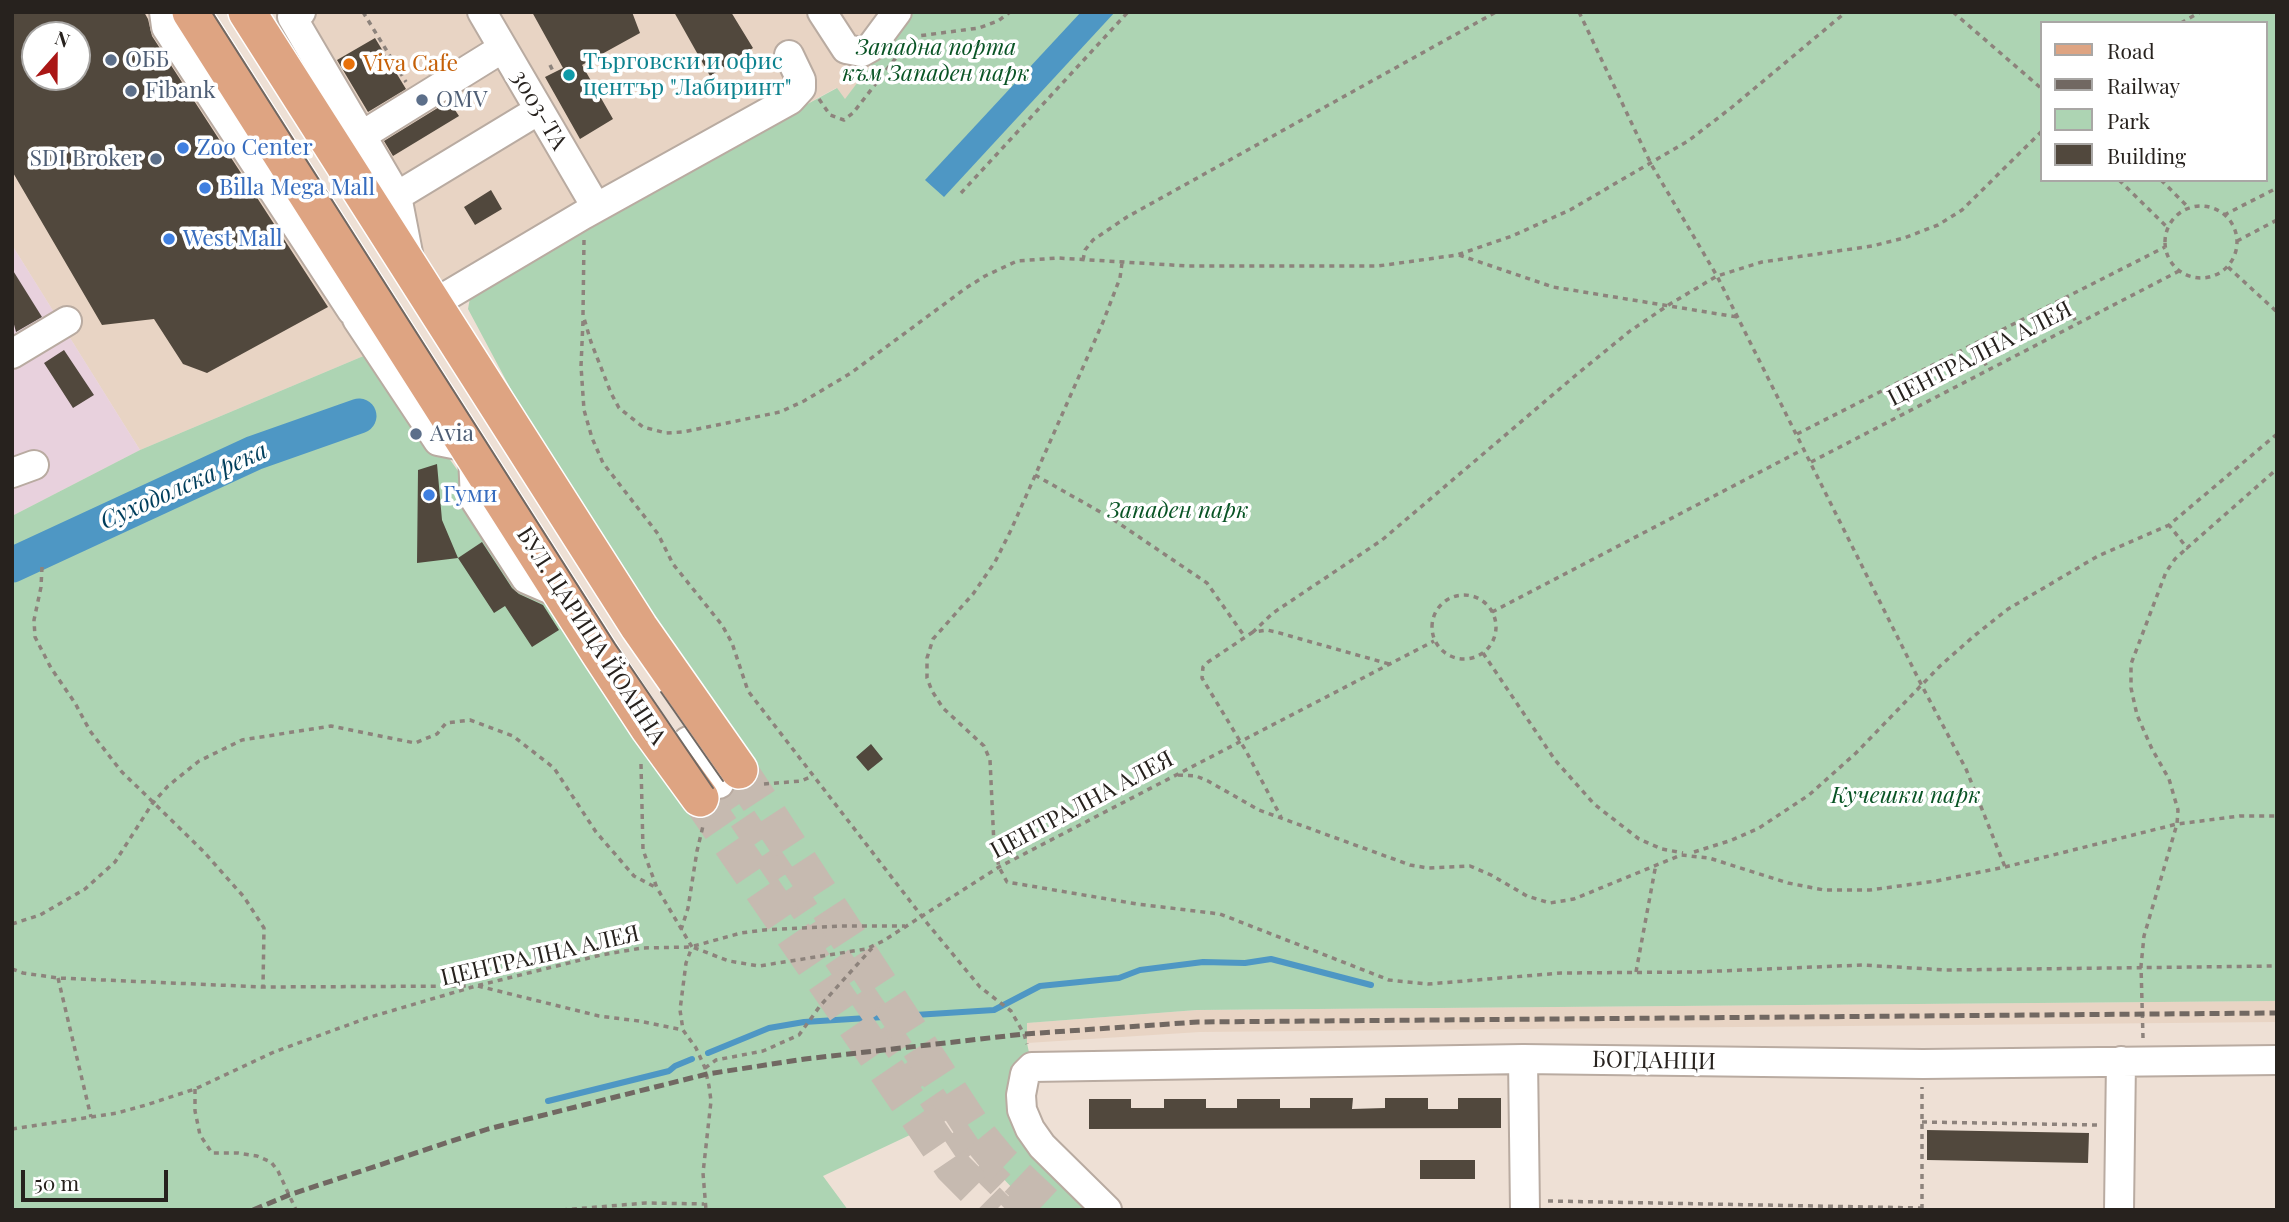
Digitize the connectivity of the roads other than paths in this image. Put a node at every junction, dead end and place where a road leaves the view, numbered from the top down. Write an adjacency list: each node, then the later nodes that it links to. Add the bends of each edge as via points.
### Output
1 (164, 12): 17 (street, via 166,27)
2 (191, 12): 19 (main road, БУЛ. ЦАРИЦА ЙОАННА)
3 (247, 12): 11 (main road, БУЛ. ЦАРИЦА ЙОАННА)
4 (301, 12): 12 (street, via 292,17)
5 (482, 12): 8 (street, 3003-ТА)
6 (822, 12): 7 (street, via 846,49 862,52)
7 (897, 12)
8 (503, 48): 10 (street, 3003-ТА); 12 (street, via 422,99)
9 (789, 55): 14 (street, via 800,73 801,88 790,100)
10 (539, 110): 13 (street); 14 (street, 3003-ТА)
11 (314, 115): 12 (street); 15 (main road, БУЛ. ЦАРИЦА ЙОАННА)
12 (358, 131): 13 (street)
13 (397, 196): 15 (street)
14 (590, 211): 16 (street)
15 (411, 270): 16 (main road, БУЛ. ЦАРИЦА ЙОАННА)
16 (433, 304): 23 (main road, БУЛ. ЦАРИЦА ЙОАННА, via 639,627)
17 (352, 310): 19 (street); 21 (street, via 438,442)
18 (67, 321): 20 (street)
19 (399, 340): 21 (main road, БУЛ. ЦАРИЦА ЙОАННА)
20 (12, 354)
21 (471, 452): 23 (main road, БУЛ. ЦАРИЦА ЙОАННА, via 649,728)
22 (688, 741): 23 (street)
23 (724, 792)
24 (1524, 1059): 26 (street, БОГДАНЦИ, via 1923,1064); 27 (street); 28 (street, БОГДАНЦИ, via 1032,1067 1025,1074 1021,1095 1030,1129)
25 (2277, 1060): 26 (street, БОГДАНЦИ)
26 (2132, 1061): 29 (street, via 2120,1125)
27 (1525, 1205)
28 (1107, 1210)
29 (2119, 1210)

